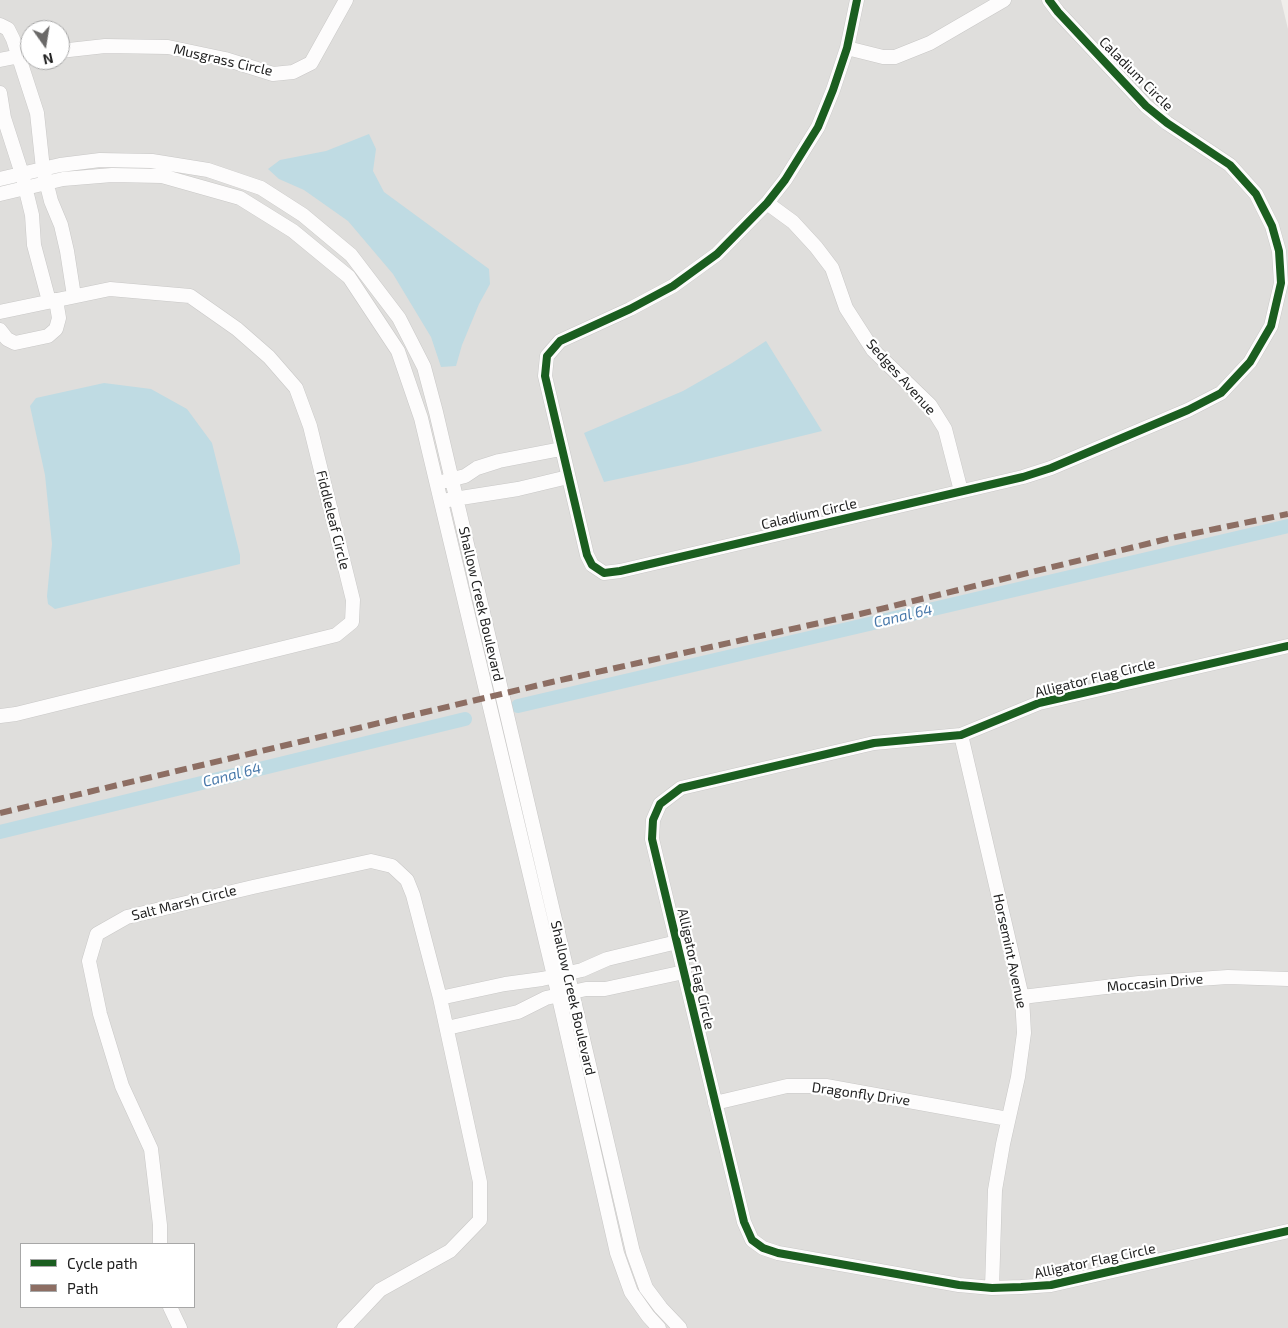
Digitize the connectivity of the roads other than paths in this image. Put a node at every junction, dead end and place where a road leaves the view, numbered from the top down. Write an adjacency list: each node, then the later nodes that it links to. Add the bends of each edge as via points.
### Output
1 (346, 0): 8 (street, Musgrass Circle, via 311,63 293,72 273,74 225,59 168,47 105,46)
2 (857, 0): 6 (street, Caladium Circle)
3 (1004, 0): 6 (street, via 930,43 895,57)
4 (1049, 0): 28 (street, Caladium Circle, via 1146,106 1230,165 1256,194 1272,226 1279,251 1281,283 1271,326 1250,362 1221,393 1051,468)
5 (0, 26): 7 (street, via 8,29)
6 (847, 48): 19 (street, Caladium Circle, via 818,127)
7 (20, 49)
8 (70, 50)
9 (20, 56): 10 (street)
10 (0, 60)
11 (27, 70): 13 (street)
12 (0, 93): 14 (street, via 4,118)
13 (43, 169): 14 (street, Shallow Creek Boulevard); 16 (street); 26 (street, Shallow Creek Boulevard, via 100,160 152,161 208,170 261,188 303,215 351,255 399,318 424,367)
14 (22, 174): 15 (street, Shallow Creek Boulevard); 17 (street)
15 (0, 179)
16 (46, 183): 17 (street, Shallow Creek Boulevard); 20 (street, via 68,251); 27 (street, Shallow Creek Boulevard, via 112,175 162,176 240,198 293,231 349,276 398,351 421,418)
17 (25, 188): 18 (street, Shallow Creek Boulevard); 21 (street, via 32,215 34,245)
18 (0, 194)
19 (767, 203): 24 (street, Caladium Circle, via 717,254 673,286 560,341 547,356 545,376); 28 (street, Sedges Avenue, via 792,222 816,247 832,268 846,308 874,350 930,405 945,429)
20 (74, 296): 21 (street, Fiddleleaf Circle); 32 (street, Fiddleleaf Circle, via 110,289 190,296 237,329 296,388 310,426 353,600 352,622 336,635)
21 (52, 300): 22 (street, Fiddleleaf Circle); 23 (street, via 59,318 56,329 48,336 15,343)
22 (0, 312)
23 (0, 330)
24 (561, 449): 25 (street, Caladium Circle); 26 (street, via 499,461)
25 (568, 477): 28 (street, Caladium Circle, via 587,555 592,565 604,573); 29 (street, via 518,489)
26 (452, 479): 27 (street); 29 (street, Shallow Creek Boulevard)
27 (436, 483): 30 (street, Shallow Creek Boulevard)
28 (961, 491)
29 (456, 498): 30 (street); 36 (street, Shallow Creek Boulevard)
30 (440, 502): 36 (street, Shallow Creek Boulevard)
31 (1288, 646): 33 (street, Alligator Flag Circle, via 1040,703)
32 (0, 716)
33 (961, 735): 34 (street, Alligator Flag Circle, via 874,743 681,788 660,804 653,820 652,839); 39 (street, Horsemint Avenue)
34 (677, 942): 35 (street, Alligator Flag Circle); 36 (street, Alligator Flag Circle, via 607,959)
35 (684, 972): 38 (street, Alligator Flag Circle); 42 (street, Alligator Flag Circle)
36 (560, 975): 38 (street, Shallow Creek Boulevard); 40 (street)
37 (1288, 979): 39 (street, Moccasin Drive, via 1228,977 1139,983)
38 (564, 994): 41 (street, via 546,998 518,1012); 50 (street, Shallow Creek Boulevard, via 616,1253 631,1292); 51 (street, Shallow Creek Boulevard, via 637,1265 646,1288)
39 (1022, 997): 43 (street, Horsemint Avenue, via 1024,1033)
40 (440, 998): 41 (street, Salt Marsh Circle); 45 (street, Salt Marsh Circle, via 407,880 392,866 372,861 127,917 97,934 89,961 100,1014 122,1086 151,1149)
41 (447, 1028): 49 (street, Salt Marsh Circle, via 480,1182 480,1220 450,1251 380,1290)
42 (715, 1103): 43 (street, Dragonfly Drive, via 787,1086 826,1086); 46 (street, Alligator Flag Circle, via 744,1222 752,1240 763,1248 778,1254)
43 (1008, 1119): 46 (street, Horsemint Avenue, via 995,1190)
44 (1288, 1231): 46 (street, Alligator Flag Circle, via 1050,1284)
45 (160, 1243)
46 (992, 1288)
47 (170, 1308): 48 (street)
48 (180, 1328)
49 (344, 1328)
50 (660, 1328)
51 (680, 1328)

